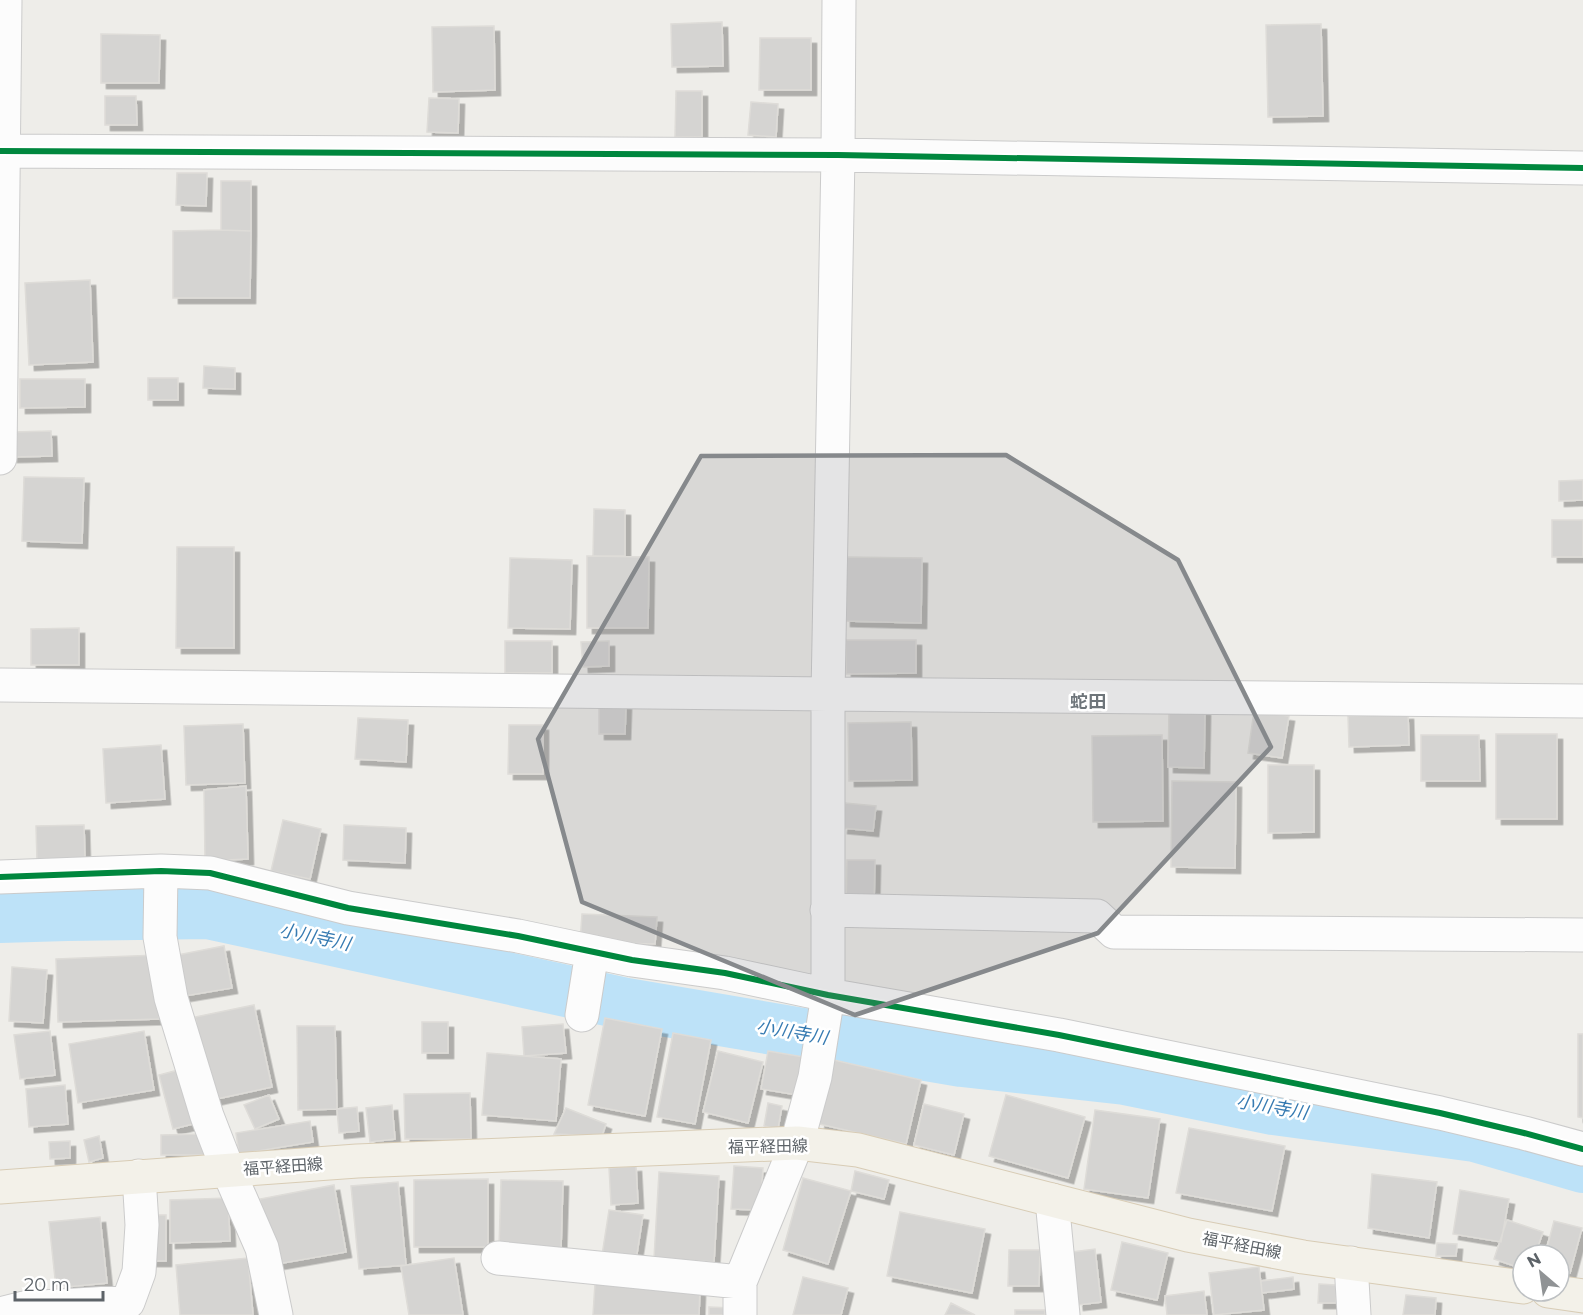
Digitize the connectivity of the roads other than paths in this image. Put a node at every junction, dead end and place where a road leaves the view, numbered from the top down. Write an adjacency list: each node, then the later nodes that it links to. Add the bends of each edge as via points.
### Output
1 (5, 0): 3 (street)
2 (839, 0): 4 (street)
3 (1, 151): 4 (street); 6 (street)
4 (838, 155): 5 (street); 8 (street)
5 (1583, 168)
6 (0, 458)
7 (0, 685): 8 (street)
8 (828, 694): 9 (street); 12 (street)
9 (1583, 701)
10 (160, 871): 11 (street); 14 (street, via 210,873 348,908); 19 (street, via 160,937 171,998)
11 (0, 877)
12 (827, 910): 13 (street, via 1096,916 1114,932); 15 (street)
13 (1583, 935)
14 (592, 952): 15 (street, via 725,973); 16 (street)
15 (828, 995): 17 (street, via 815,1077); 18 (street, via 1059,1035 1429,1111)
16 (582, 1015)
17 (797, 1143): 19 (main road, 福平経田線); 22 (main road, 福平経田線, via 858,1150); 25 (street)
18 (1583, 1149)
19 (228, 1170): 20 (main road, 福平経田線); 28 (street, via 262,1248)
20 (139, 1176): 21 (main road, 福平経田線); 27 (street, via 139,1272 128,1302 24,1308)
21 (0, 1187)
22 (1052, 1200): 24 (main road, 福平経田線, via 1188,1235); 30 (street)
23 (498, 1258): 25 (street)
24 (1351, 1263): 26 (main road, 福平経田線); 31 (street)
25 (740, 1282): 29 (street)
26 (1511, 1285)
27 (0, 1314)
28 (276, 1315)
29 (740, 1315)
30 (1064, 1315)
31 (1354, 1315)

